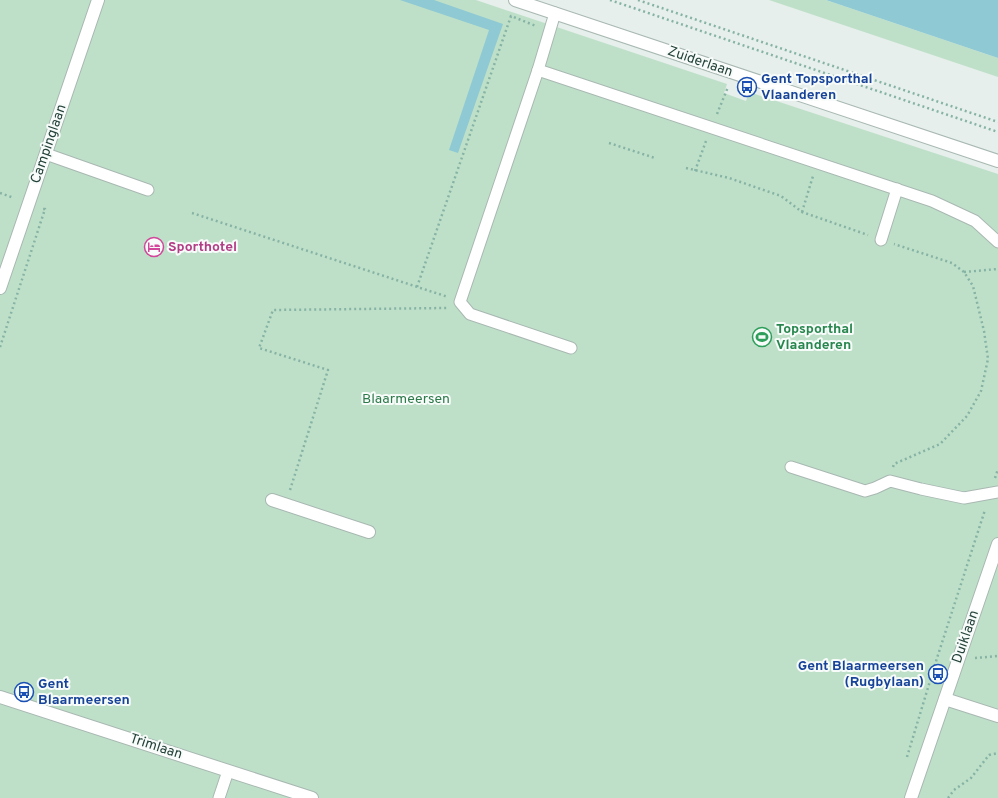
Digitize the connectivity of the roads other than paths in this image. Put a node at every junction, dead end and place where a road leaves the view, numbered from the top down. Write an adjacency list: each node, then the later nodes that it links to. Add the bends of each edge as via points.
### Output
1 (98, 0): 5 (street, Campinglaan)
2 (515, 0): 3 (street, Zuiderlaan)
3 (555, 13): 4 (lane); 6 (street, Zuiderlaan)
4 (538, 70): 7 (lane); 12 (lane, via 460,302 470,314)
5 (46, 154): 8 (lane); 11 (street, Campinglaan)
6 (998, 160)
7 (897, 189): 9 (lane); 10 (lane, via 932,201 975,221)
8 (148, 190)
9 (881, 240)
10 (998, 242)
11 (0, 288)
12 (571, 348)
13 (791, 467): 14 (lane, via 865,491 890,481 964,498)
14 (994, 492)
15 (272, 500): 16 (street)
16 (369, 532)
17 (998, 544): 19 (street, Duiklaan)
18 (0, 697): 21 (street, Trimlaan)
19 (945, 699): 20 (street); 24 (street, Duiklaan)
20 (998, 716)
21 (228, 771): 22 (lane); 23 (street, Trimlaan)
22 (219, 798)
23 (312, 798)
24 (911, 798)

